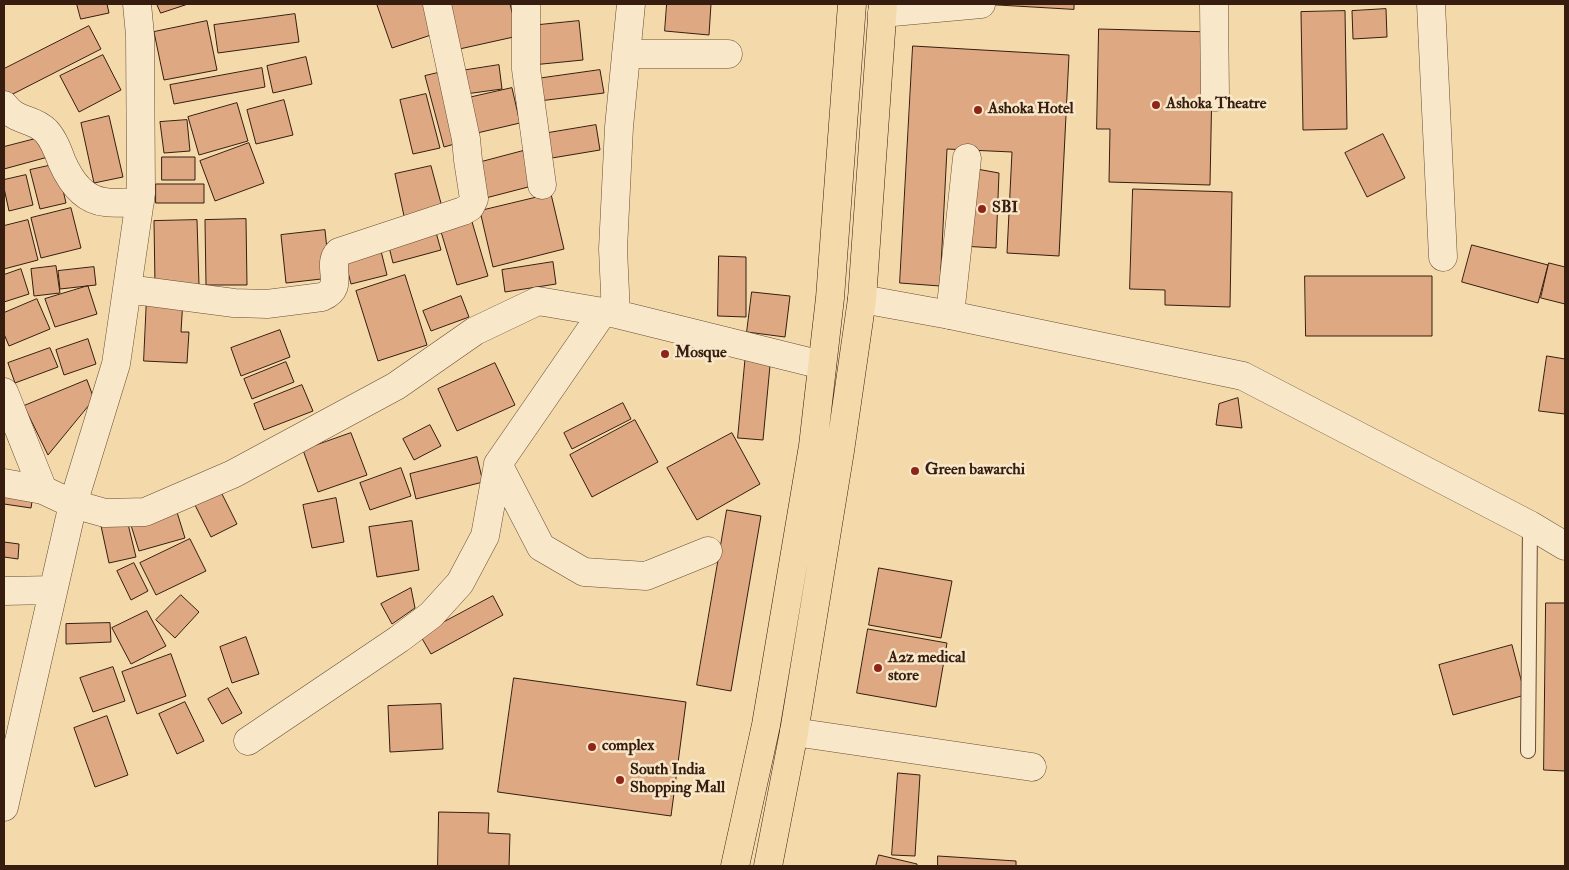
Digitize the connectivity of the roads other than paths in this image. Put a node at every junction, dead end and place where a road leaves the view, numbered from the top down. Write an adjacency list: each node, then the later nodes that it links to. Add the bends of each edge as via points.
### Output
1 (137, 4): 16 (street, via 140,35)
2 (437, 4): 18 (street, via 466,139 474,199 470,207 339,252 335,260 334,288 322,297 267,304 234,303)
3 (526, 4): 15 (street, via 526,69)
4 (631, 4): 10 (street)
5 (852, 4): 22 (highway)
6 (981, 4): 9 (street)
7 (1214, 4): 12 (street)
8 (1431, 4): 17 (street)
9 (882, 8): 19 (highway)
10 (626, 54): 11 (street); 20 (street)
11 (728, 54)
12 (1215, 97)
13 (4, 105): 16 (street, via 15,117 37,124 46,131 69,177 90,197 104,202)
14 (967, 158): 21 (street)
15 (542, 185)
16 (140, 201): 18 (street)
17 (1443, 257)
18 (127, 289): 27 (street, via 116,364)
19 (862, 300): 21 (street); 34 (highway)
20 (609, 313): 22 (street); 24 (street); 27 (street, via 538,301 475,331 396,386 234,474 146,512 105,513)
21 (950, 315): 28 (street, via 1243,376)
22 (822, 365): 39 (highway, via 811,456 766,726)
23 (4, 392): 26 (street)
24 (498, 464): 30 (street, via 541,547 584,572 646,576); 35 (street, via 485,536 460,583 431,615 400,639)
25 (4, 483): 26 (street)
26 (43, 490): 27 (street)
27 (73, 504): 31 (street)
28 (1530, 525): 29 (street); 36 (lane)
29 (1565, 546)
30 (708, 551)
31 (53, 590): 32 (street); 33 (street)
32 (4, 591)
33 (14, 712): 38 (street)
34 (794, 732): 37 (street); 40 (highway)
35 (248, 741)
36 (1528, 751)
37 (1032, 767)
38 (4, 807)
39 (735, 866)
40 (768, 866)

